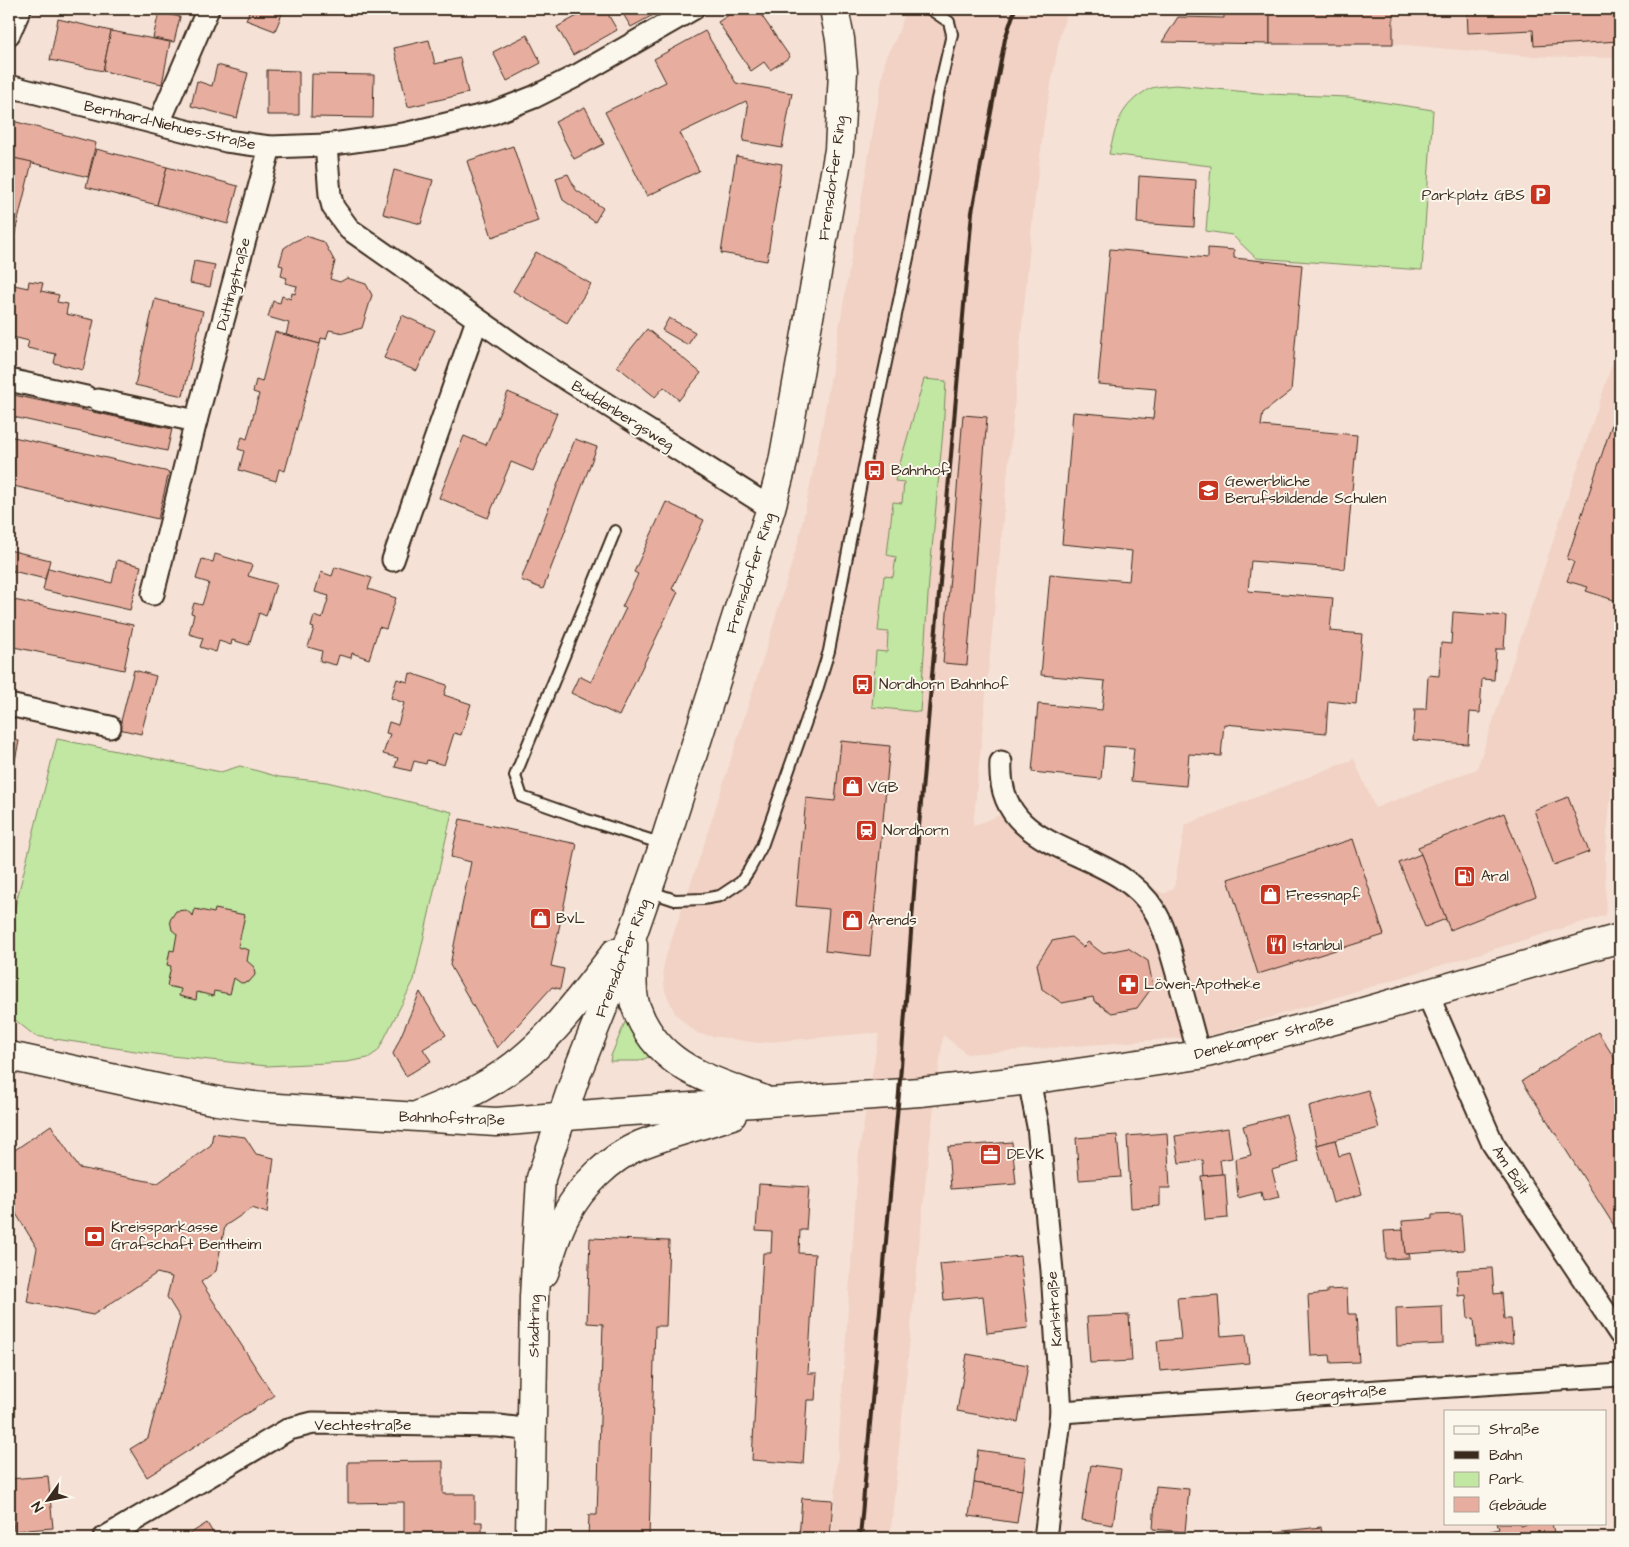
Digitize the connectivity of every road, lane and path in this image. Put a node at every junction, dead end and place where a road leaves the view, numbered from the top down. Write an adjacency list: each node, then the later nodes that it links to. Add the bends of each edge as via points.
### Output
1 (20, 9): 6 (street)
2 (208, 9): 8 (street)
3 (834, 9): 14 (street, Frensdorfer Ring, via 843,72 839,150 783,462)
4 (930, 9): 22 (lane, via 949,22 952,34 829,651 816,693 762,846 740,882 720,896 703,899 675,900)
5 (690, 11): 9 (street, Bernhard-Niehues-Straße, via 576,76 493,113 404,134)
6 (9, 34)
7 (9, 86): 8 (street, Bernhard-Niehues-Straße)
8 (159, 123): 10 (street, Bernhard-Niehues-Straße, via 226,141)
9 (326, 145): 10 (street, Bernhard-Niehues-Straße); 11 (street, Buddenbergsweg, via 333,207 349,229)
10 (270, 147): 13 (street, Düttingstraße)
11 (477, 320): 14 (street, Buddenbergsweg); 16 (street)
12 (9, 380): 13 (street)
13 (196, 421): 17 (street, Düttingstraße)
14 (771, 508): 21 (street, Frensdorfer Ring)
15 (615, 531): 21 (lane, via 515,776 522,797)
16 (393, 560)
17 (153, 594)
18 (9, 705): 19 (street)
19 (110, 727)
20 (1001, 762): 26 (street, via 1000,779 1007,804 1022,823 1046,841 1111,870 1134,886 1154,910 1168,943)
21 (664, 844): 22 (street, Frensdorfer Ring)
22 (647, 891): 23 (street, Frensdorfer Ring)
23 (634, 930): 30 (street, via 635,1006 664,1052 686,1069); 31 (street, via 551,1034 531,1054 478,1090); 32 (street, Frensdorfer Ring)
24 (1620, 938): 25 (street, Denekamper Straße)
25 (1427, 993): 26 (street, Denekamper Straße); 34 (street, Am Bölt, via 1494,1144)
26 (1199, 1055): 28 (street, Denekamper Straße)
27 (9, 1056): 31 (street, Bahnhofstraße, via 217,1101)
28 (1029, 1080): 29 (street, Denekamper Straße); 36 (street, Karlstraße, via 1038,1126)
29 (899, 1093): 30 (street, Bahnhofstraße)
30 (770, 1102): 32 (street, Bahnhofstraße); 33 (street, via 640,1145 599,1174 581,1191 566,1215)
31 (413, 1117): 32 (street, Bahnhofstraße, via 496,1122)
32 (561, 1117): 33 (street, Stadtring, via 541,1178)
33 (534, 1298): 37 (street, Stadtring)
34 (1620, 1334)
35 (1620, 1374): 36 (street, Georgstraße)
36 (1061, 1412): 40 (street, Karlstraße)
37 (532, 1430): 38 (street, Vechtestraße, via 499,1426 313,1423 289,1429); 39 (street, Stadtring)
38 (104, 1538)
39 (530, 1538)
40 (1045, 1538)

